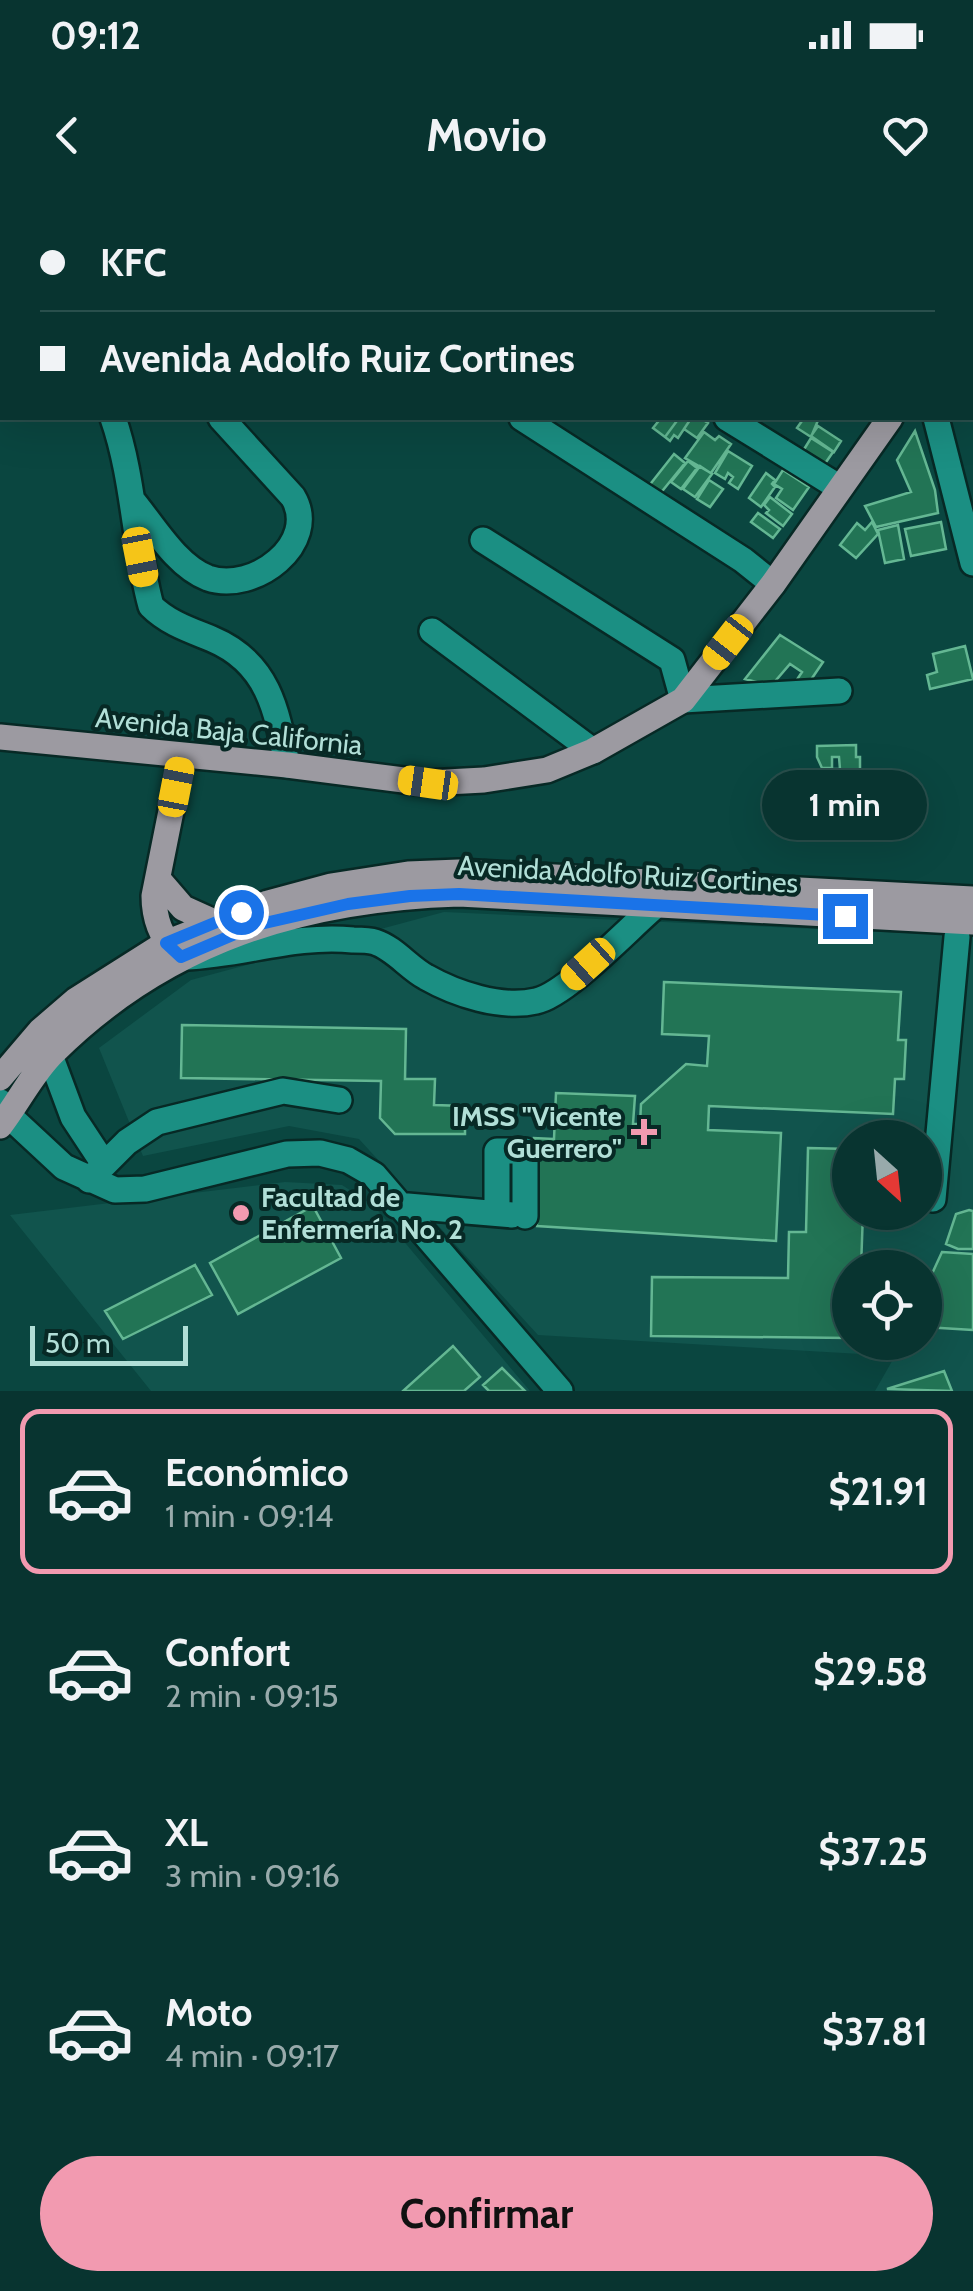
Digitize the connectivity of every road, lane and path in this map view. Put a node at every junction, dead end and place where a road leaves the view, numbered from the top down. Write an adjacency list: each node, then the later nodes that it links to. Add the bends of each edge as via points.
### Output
1 (113, 420): 8 (street, via 125,451)
2 (223, 420): 8 (street, via 301,510 302,523 280,560 237,583 210,579 188,568)
3 (525, 420): 11 (street)
4 (730, 420): 7 (street)
5 (889, 420): 7 (main road, Avenida Baja California)
6 (937, 420): 10 (street)
7 (840, 488): 11 (main road, Avenida Baja California)
8 (129, 496): 18 (street, via 152,606 252,663 278,714)
9 (483, 540): 14 (street, via 672,660)
10 (973, 563)
11 (774, 584): 14 (main road, Avenida Baja California)
12 (432, 631): 16 (street)
13 (839, 691): 14 (street)
14 (683, 700): 16 (main road, Avenida Baja California)
15 (0, 736): 17 (main road, Avenida Baja California)
16 (592, 751): 18 (main road, Avenida Baja California, via 547,770 428,783)
17 (182, 756): 18 (main road, Avenida Baja California); 19 (main road)
18 (288, 765)
19 (158, 879): 21 (main road, via 183,908); 23 (main road, via 154,911)
20 (655, 906): 22 (main road, Avenida Adolfo Ruiz Cortines); 23 (main road, Avenida Adolfo Ruiz Cortines, via 410,896 348,904); 23 (street, via 566,984 540,1001 511,1004 447,987 376,942 326,937 218,956)
21 (214, 922): 22 (main road, Avenida Adolfo Ruiz Cortines, via 331,886 460,872); 23 (main road, Avenida Adolfo Ruiz Cortines)
22 (966, 922): 28 (street)
23 (173, 950): 24 (main road, Avenida Adolfo Ruiz Cortines, via 76,1000)
24 (45, 1043): 25 (main road, Avenida Adolfo Ruiz Cortines); 27 (main road, Avenida Adolfo Ruiz Cortines); 29 (street)
25 (0, 1078)
26 (339, 1100): 29 (street, via 283,1091 157,1122)
27 (3, 1115): 29 (street, via 64,1167)
28 (942, 1123)
29 (96, 1172): 30 (street, via 115,1190 145,1189 320,1152 374,1175)
30 (396, 1205): 31 (street); 32 (street)
31 (497, 1213): 31 (street, via 498,1151 526,1151 525,1225)
32 (560, 1391)

